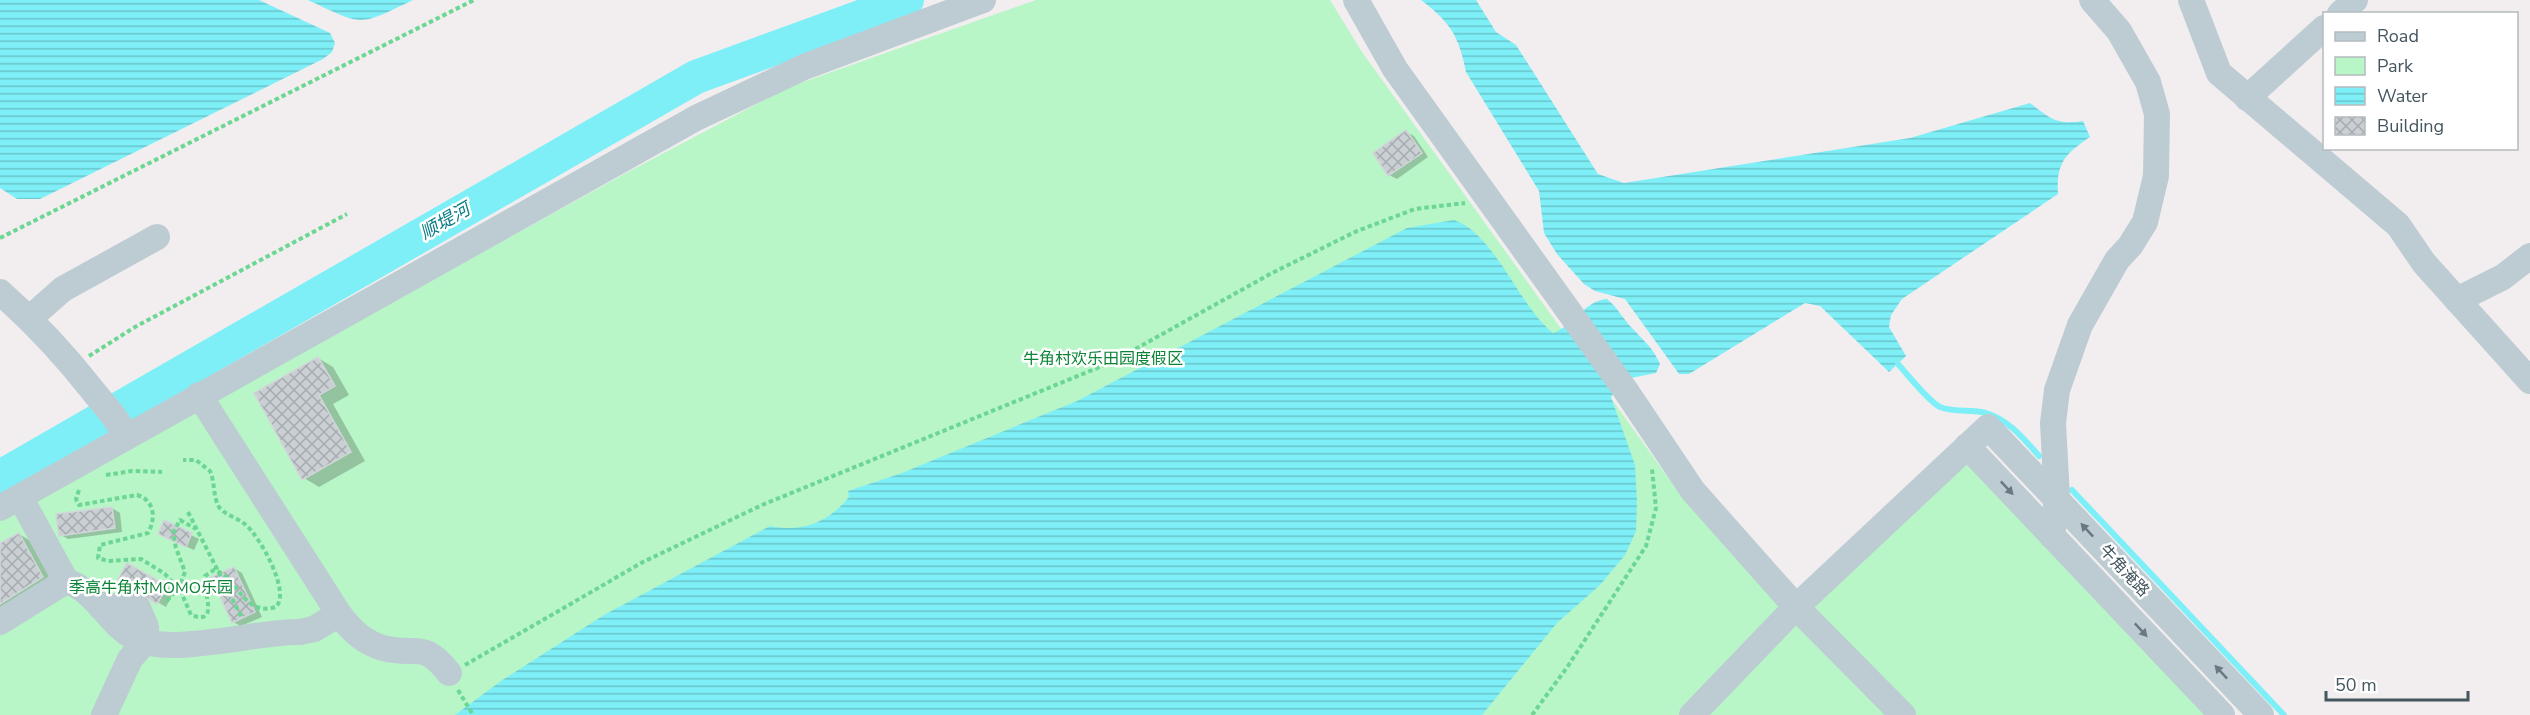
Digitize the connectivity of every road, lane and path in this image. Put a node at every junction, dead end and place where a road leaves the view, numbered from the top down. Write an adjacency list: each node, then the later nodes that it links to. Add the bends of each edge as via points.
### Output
1 (474, 0): 13 (path)
2 (983, 0): 20 (street, via 804,67 696,118)
3 (1356, 0): 10 (street, via 1395,69)
4 (2092, 0): 28 (street, via 2119,31 2148,82 2157,114 2156,176 2145,222 2117,260 2085,317 2057,390 2053,423)
5 (2191, 0): 9 (street, via 2219,73)
6 (2355, 0): 7 (street)
7 (2342, 12)
8 (2323, 30): 9 (street)
9 (2247, 98): 16 (street, via 2398,225 2424,263)
10 (1491, 202): 36 (street, via 1693,491); 41 (path, via 1414,209 1357,231 1272,273 1112,362 762,505 643,562)
11 (347, 214): 18 (path)
12 (157, 237): 17 (street, via 63,289)
13 (0, 238)
14 (2530, 256): 16 (street, via 2503,277)
15 (0, 292): 17 (street)
16 (2457, 300): 19 (street)
17 (30, 318): 18 (street)
18 (72, 365): 21 (street)
19 (2530, 381)
20 (199, 395): 21 (street); 37 (street)
21 (123, 430): 29 (street)
22 (1967, 446): 28 (street, 牛角淹路, via 1988,427); 32 (street, 牛角淹路, one-way to 32); 36 (street)
23 (183, 460): 33 (path, via 203,464 213,479 221,510 249,528 273,565 281,602 270,609 246,602)
24 (1652, 466): 44 (path, via 1656,508 1646,546)
25 (162, 472): 26 (path, via 132,471)
26 (103, 476)
27 (82, 488): 33 (path, via 78,492 79,505 137,495 150,503 153,515 148,533 100,545 98,558 141,560 165,574 181,592 190,615 202,617 208,613 204,576 209,571)
28 (2057, 498): 32 (street); 48 (street, 牛角淹路, one-way to 28)
29 (10, 503): 34 (street)
30 (188, 512): 31 (path)
31 (196, 529): 33 (path); 35 (path, bridge, via 180,520 173,533 185,572)
32 (2052, 536): 47 (street, 牛角淹路, one-way to 47)
33 (218, 571): 39 (path)
34 (66, 581): 38 (street); 40 (street, via 80,586 123,630)
35 (167, 600)
36 (1796, 607): 45 (street); 46 (street)
37 (339, 614): 39 (street, via 314,629); 41 (street, via 362,638 382,648 431,654)
38 (0, 622)
39 (251, 636): 40 (street, via 172,644)
40 (145, 642): 42 (street, via 130,660)
41 (449, 673): 43 (path)
42 (104, 715)
43 (473, 715)
44 (1532, 715)
45 (1692, 715)
46 (1903, 715)
47 (2222, 715)
48 (2261, 715)

